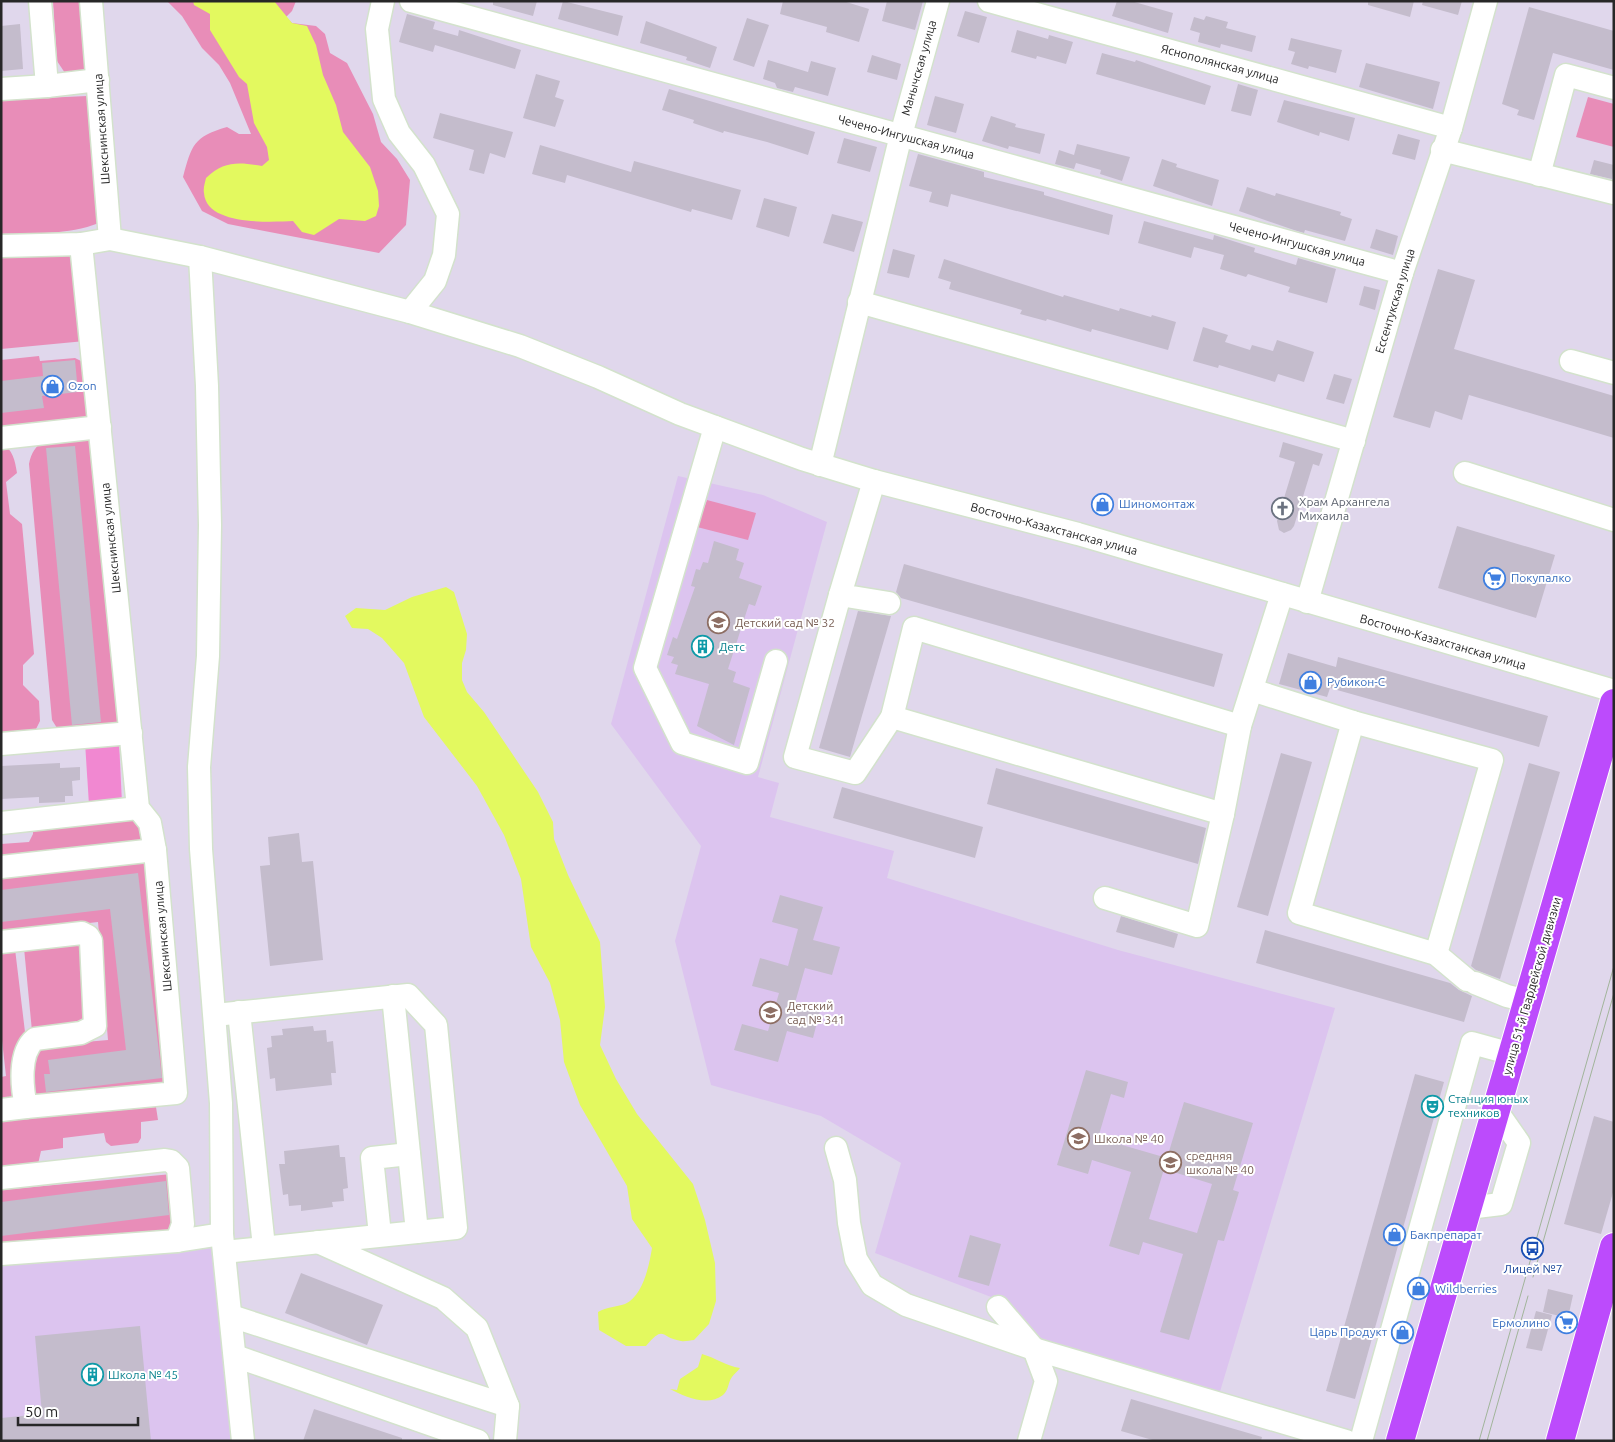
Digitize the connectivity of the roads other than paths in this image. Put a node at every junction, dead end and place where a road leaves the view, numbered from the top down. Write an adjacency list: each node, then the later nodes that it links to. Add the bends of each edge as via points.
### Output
1 (40, 1): 9 (street)
2 (91, 1): 8 (street, Шекснинская улица)
3 (383, 1): 23 (street, via 377,29 384,99 399,133 424,165 448,214 444,255 435,281)
4 (411, 1): 13 (street, Чечено-Ингушская улица)
5 (938, 1): 13 (street, Манычская улица)
6 (989, 1): 12 (street, Яснополянская улица)
7 (1486, 1): 12 (street, Ессентукская улица)
8 (98, 80): 9 (street); 17 (street, Шекснинская улица)
9 (46, 86): 11 (street)
10 (1614, 88): 15 (street, via 1566,75)
11 (1, 89)
12 (1451, 128): 14 (street, Ессентукская улица)
13 (901, 135): 21 (street, Чечено-Ингушская улица); 22 (street)
14 (1442, 150): 15 (street); 21 (street, Ессентукская улица)
15 (1539, 175): 16 (street)
16 (1614, 193)
17 (110, 239): 18 (street); 20 (street, Восточно-Казахстанская улица)
18 (81, 244): 19 (street); 26 (street, Шекснинская улица)
19 (1, 246)
20 (200, 257): 23 (street, Восточно-Казахстанская улица); 58 (street, via 210,526 208,656 199,767 201,849)
21 (1402, 273): 29 (street, Ессентукская улица)
22 (859, 302): 29 (street); 30 (street)
23 (410, 312): 27 (street, Восточно-Казахстанская улица, via 520,346)
24 (1571, 361): 25 (street)
25 (1614, 373)
26 (100, 427): 28 (street); 45 (street, Шекснинская улица)
27 (715, 427): 30 (street, Восточно-Казахстанская улица); 38 (street, via 645,668 682,743 747,763)
28 (1, 438)
29 (1354, 441): 36 (street, Ессентукская улица)
30 (820, 465): 32 (street, Восточно-Казахстанская улица)
31 (1465, 473): 33 (street)
32 (874, 481): 34 (street, Восточно-Казахстанская улица, via 1078,534); 35 (street)
33 (1614, 520)
34 (1282, 594): 36 (street, Восточно-Казахстанская улица); 39 (street)
35 (840, 595): 37 (street); 42 (street, via 795,757 855,772)
36 (1307, 602): 40 (street, Восточно-Казахстанская улица)
37 (888, 604)
38 (776, 660)
39 (1252, 690): 43 (street); 44 (street)
40 (1614, 691)
41 (1614, 703): 56 (main road, улица 51-й Гвардейской дивизии)
42 (892, 717): 44 (street, via 914,628); 48 (street)
43 (1353, 722): 54 (street, via 1299,914); 54 (street, via 1492,760)
44 (1240, 726): 48 (street)
45 (131, 733): 46 (street); 47 (street, Шекснинская улица)
46 (1, 744)
47 (138, 808): 49 (street); 50 (street, Шекснинская улица, via 150,823)
48 (1223, 814): 52 (street, via 1197,926)
49 (1, 824)
50 (155, 850): 51 (street); 60 (street, Шекснинская улица, via 176,1094)
51 (1, 867)
52 (1105, 898)
53 (1, 942): 60 (street, via 82,933 91,941 95,1026 81,1033 34,1038 24,1059)
54 (1436, 954): 56 (street, via 1471,982)
55 (393, 996): 57 (street); 63 (street); 65 (street, via 408,995 436,1025 456,1228)
56 (1528, 1001): 59 (main road, улица 51-й Гвардейской дивизии)
57 (239, 1012): 58 (street); 70 (street)
58 (215, 1015): 69 (street, via 223,1163)
59 (1512, 1054): 83 (street, via 1472,1043); 84 (main road, улица 51-й Гвардейской дивизии)
60 (26, 1107): 61 (street)
61 (1, 1110)
62 (836, 1148): 75 (street, via 845,1180 856,1259 872,1285 906,1305)
63 (409, 1154): 65 (street); 66 (street, via 372,1158)
64 (1, 1178): 67 (street, via 171,1161 178,1168 183,1224)
65 (417, 1232): 66 (street)
66 (380, 1236): 68 (street)
67 (177, 1241): 69 (street); 72 (street)
68 (317, 1242): 70 (street); 77 (street, via 443,1298 477,1328)
69 (223, 1243): 70 (street); 74 (street)
70 (264, 1247)
71 (1614, 1247): 85 (main road)
72 (1, 1254)
73 (998, 1307): 75 (street)
74 (231, 1316): 76 (street); 77 (street)
75 (1034, 1349): 81 (street, via 1046,1381); 82 (street)
76 (235, 1356): 78 (street); 79 (street)
77 (508, 1406): 80 (street)
78 (243, 1441)
79 (478, 1441)
80 (505, 1441)
81 (1029, 1441)
82 (1346, 1441)
83 (1361, 1441)
84 (1400, 1441)
85 (1560, 1441)

